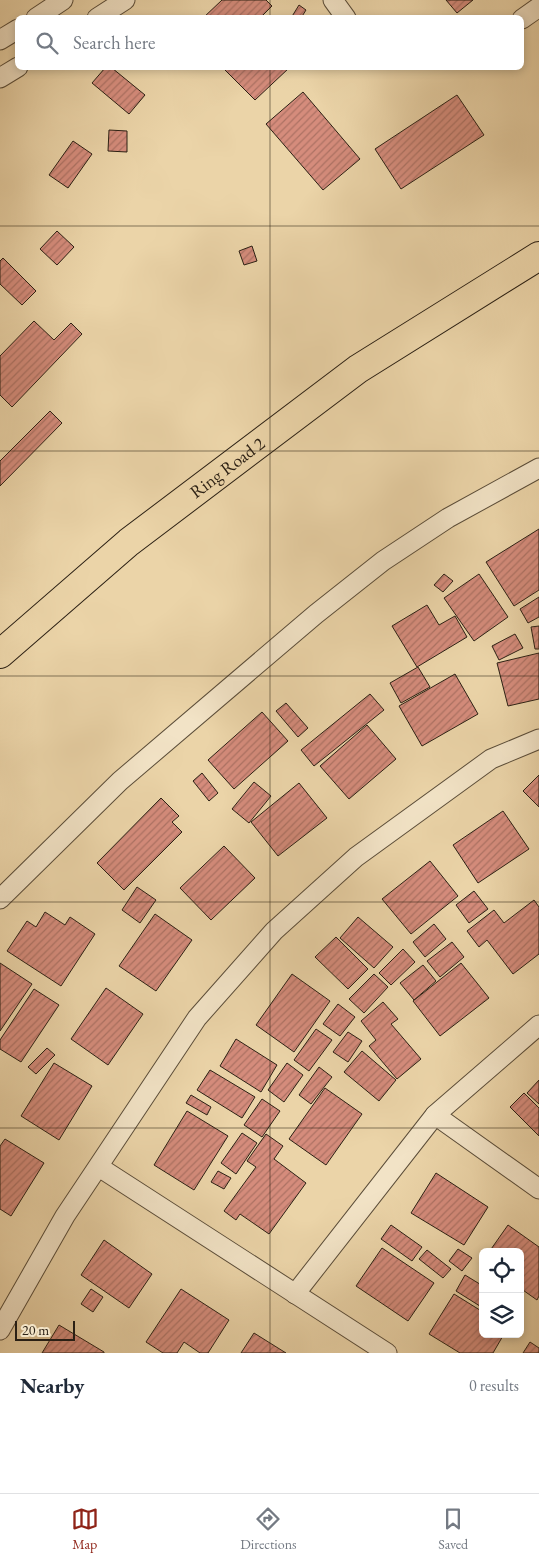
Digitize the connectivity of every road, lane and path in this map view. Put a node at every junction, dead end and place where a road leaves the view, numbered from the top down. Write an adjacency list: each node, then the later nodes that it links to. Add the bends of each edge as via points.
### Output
1 (63, 0): 5 (street)
2 (125, 0): 6 (street)
3 (333, 0): 7 (street)
4 (539, 7): 8 (street)
5 (40, 15)
6 (102, 15)
7 (344, 15)
8 (524, 17)
9 (15, 69): 10 (street)
10 (0, 78)
11 (539, 256): 13 (main road, Ring Road 2, via 358,368 129,542)
12 (539, 468): 15 (street, via 448,518 384,561 316,614 120,781)
13 (0, 654)
14 (539, 739): 18 (street, via 483,764 356,858 274,931 197,1018)
15 (0, 899)
16 (539, 1025): 17 (street)
17 (435, 1115): 19 (street); 20 (street)
18 (99, 1167): 20 (street); 21 (street, via 64,1216)
19 (539, 1189)
20 (295, 1294): 22 (street)
21 (0, 1330)
22 (387, 1353)

